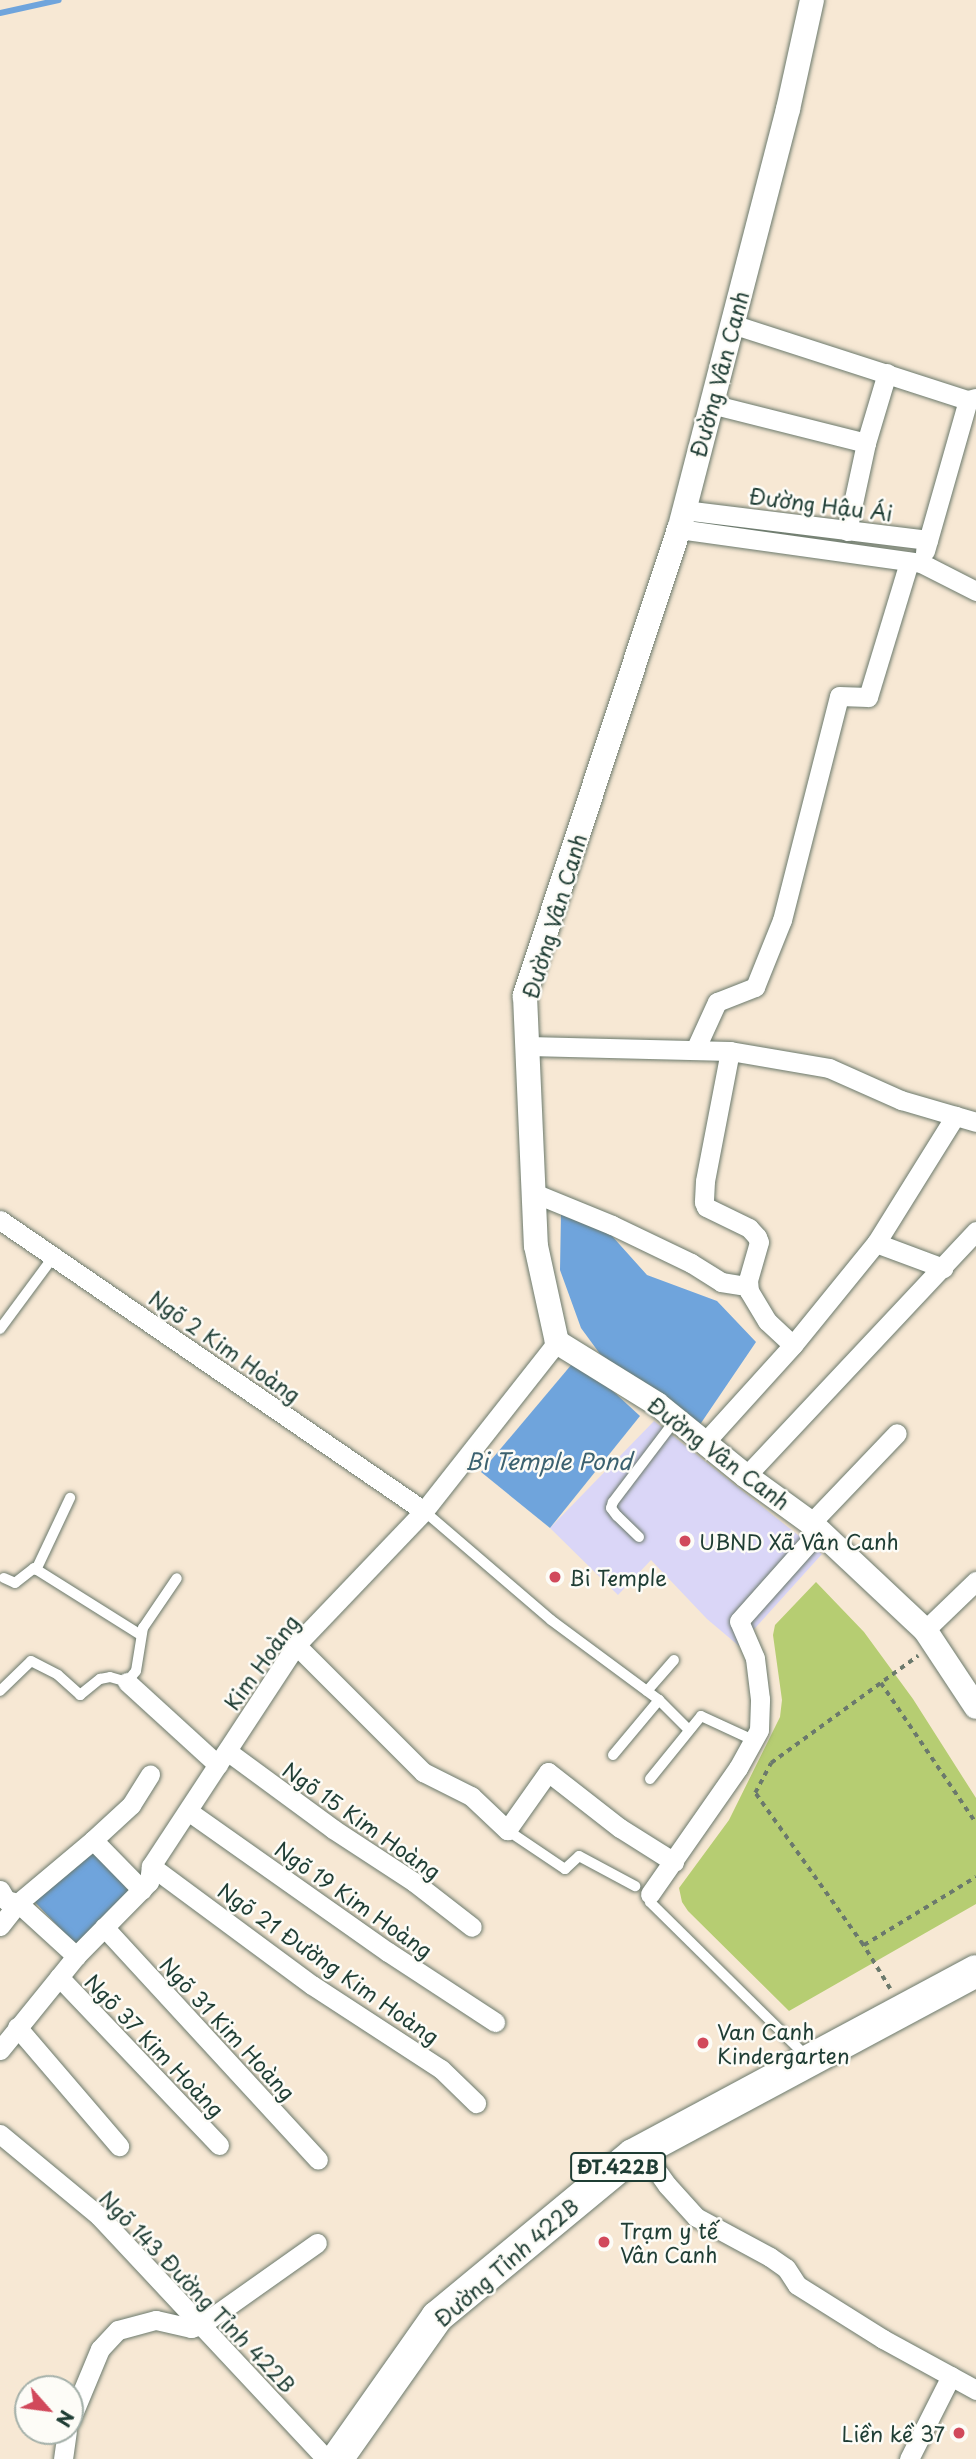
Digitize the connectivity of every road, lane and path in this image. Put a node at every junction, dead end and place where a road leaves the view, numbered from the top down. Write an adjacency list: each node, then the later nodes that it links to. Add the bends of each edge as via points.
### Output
1 (812, 0): 2 (street, Đường Vân Canh)
2 (732, 324): 3 (street); 5 (street, Đường Vân Canh)
3 (887, 373): 4 (street); 6 (street)
4 (972, 399): 9 (street)
5 (711, 404): 6 (street); 7 (street, Đường Vân Canh)
6 (866, 443): 8 (street)
7 (681, 519): 8 (street, Đường Hậu Ái); 10 (street, Đường Hậu Ái); 12 (street, Đường Vân Canh, via 525,996)
8 (847, 531): 9 (street, Đường Hậu Ái)
9 (928, 540): 10 (street)
10 (915, 563): 11 (street, Đường Hậu Ái); 13 (street, via 868,697 839,696 782,920 755,987 717,1002)
11 (976, 591)
12 (528, 1046): 13 (street); 17 (street, Đường Vân Canh)
13 (695, 1049): 14 (street)
14 (730, 1051): 15 (street, via 829,1068 901,1100); 23 (street, via 704,1202 757,1237)
15 (955, 1116): 16 (street); 20 (street)
16 (976, 1122)
17 (534, 1194): 23 (street, via 612,1225 721,1282); 25 (street, Đường Vân Canh, via 536,1246)
18 (0, 1220): 21 (street, Ngõ 2 Kim Hoàng)
19 (976, 1231): 22 (street)
20 (876, 1243): 22 (street); 26 (street)
21 (54, 1255): 24 (lane); 32 (street, Ngõ 2 Kim Hoàng)
22 (943, 1268): 30 (street)
23 (747, 1286): 26 (street, via 767,1321)
24 (0, 1329)
25 (556, 1342): 27 (street, Đường Vân Canh); 32 (street, Kim Hoàng)
26 (793, 1345): 29 (street)
27 (676, 1419): 29 (street, Đường Vân Canh); 34 (lane, via 611,1508)
28 (897, 1433): 33 (street)
29 (705, 1441): 30 (street, Đường Vân Canh)
30 (746, 1476): 33 (street, Đường Vân Canh)
31 (70, 1499): 35 (lane)
32 (424, 1511): 41 (street, Kim Hoàng); 46 (lane, via 551,1620)
33 (816, 1527): 40 (street, Đường Vân Canh); 50 (street, via 739,1621 755,1658 758,1682 759,1730)
34 (639, 1536)
35 (36, 1570): 36 (lane, via 31,1568 15,1583); 39 (lane)
36 (4, 1578)
37 (177, 1578): 39 (lane)
38 (976, 1581): 40 (street)
39 (142, 1635): 43 (lane, via 136,1671)
40 (929, 1637): 44 (path); 48 (street, Đường Vân Canh)
41 (296, 1645): 52 (street, Kim Hoàng); 57 (street, via 423,1772 471,1796)
42 (674, 1660): 46 (lane)
43 (127, 1682): 45 (lane, via 100,1679 80,1695 58,1675 31,1661); 52 (street, Ngõ 15 Kim Hoàng)
44 (881, 1683): 56 (path); 69 (path, via 771,1763 755,1793)
45 (0, 1691)
46 (647, 1691): 47 (lane)
47 (659, 1700): 49 (lane); 51 (lane)
48 (976, 1707)
49 (688, 1729): 50 (lane, via 701,1716); 54 (lane)
50 (753, 1740): 59 (street)
51 (613, 1755)
52 (223, 1758): 55 (street, Kim Hoàng); 68 (street, Ngõ 15 Kim Hoàng, via 414,1882)
53 (150, 1774): 58 (street, via 131,1805)
54 (650, 1779)
55 (188, 1811): 60 (street, Kim Hoàng); 74 (street, Ngõ 19 Kim Hoàng)
56 (976, 1823)
57 (507, 1830): 59 (street, via 548,1772 620,1828); 64 (lane, via 565,1869 579,1856)
58 (93, 1840): 63 (street); 65 (street)
59 (674, 1862): 64 (street)
60 (151, 1866): 63 (street, Kim Hoàng, via 149,1882); 78 (street, Ngõ 21 Đường Kim Hoàng, via 312,1985 441,2069)
61 (976, 1877): 69 (path)
62 (0, 1890): 65 (street, via 6,1900)
63 (142, 1890): 67 (street, Kim Hoàng)
64 (643, 1890): 77 (lane)
65 (18, 1903): 66 (street); 70 (street)
66 (0, 1926)
67 (104, 1927): 70 (street, Kim Hoàng); 83 (street, Ngõ 31 Kim Hoàng)
68 (472, 1927)
69 (863, 1945): 73 (path)
70 (75, 1956): 72 (street)
71 (976, 1971): 73 (main road, Đường Tỉnh 422B / ĐT.422B)
72 (59, 1977): 75 (street); 80 (street, Ngõ 37 Kim Hoàng)
73 (902, 2011): 77 (main road, Đường Tỉnh 422B / ĐT.422B)
74 (495, 2022)
75 (17, 2027): 76 (street); 81 (street)
76 (0, 2050)
77 (810, 2060): 82 (main road, Đường Tỉnh 422B / ĐT.422B)
78 (476, 2103)
79 (0, 2134): 85 (street, Ngõ 143 Đường Tỉnh 422B, via 99,2216)
80 (219, 2144)
81 (119, 2146)
82 (642, 2150): 86 (street, via 696,2217 770,2257 811,2294); 90 (main road, Đường Tỉnh 422B / ĐT.422B, via 437,2317)
83 (318, 2160)
84 (317, 2243): 85 (street)
85 (201, 2325): 87 (street, via 191,2328 156,2320 118,2330 100,2348); 89 (street, Ngõ 143 Đường Tỉnh 422B)
86 (951, 2376): 88 (street); 91 (street)
87 (84, 2387)
88 (976, 2390)
89 (326, 2459)
90 (337, 2459)
91 (909, 2459)

